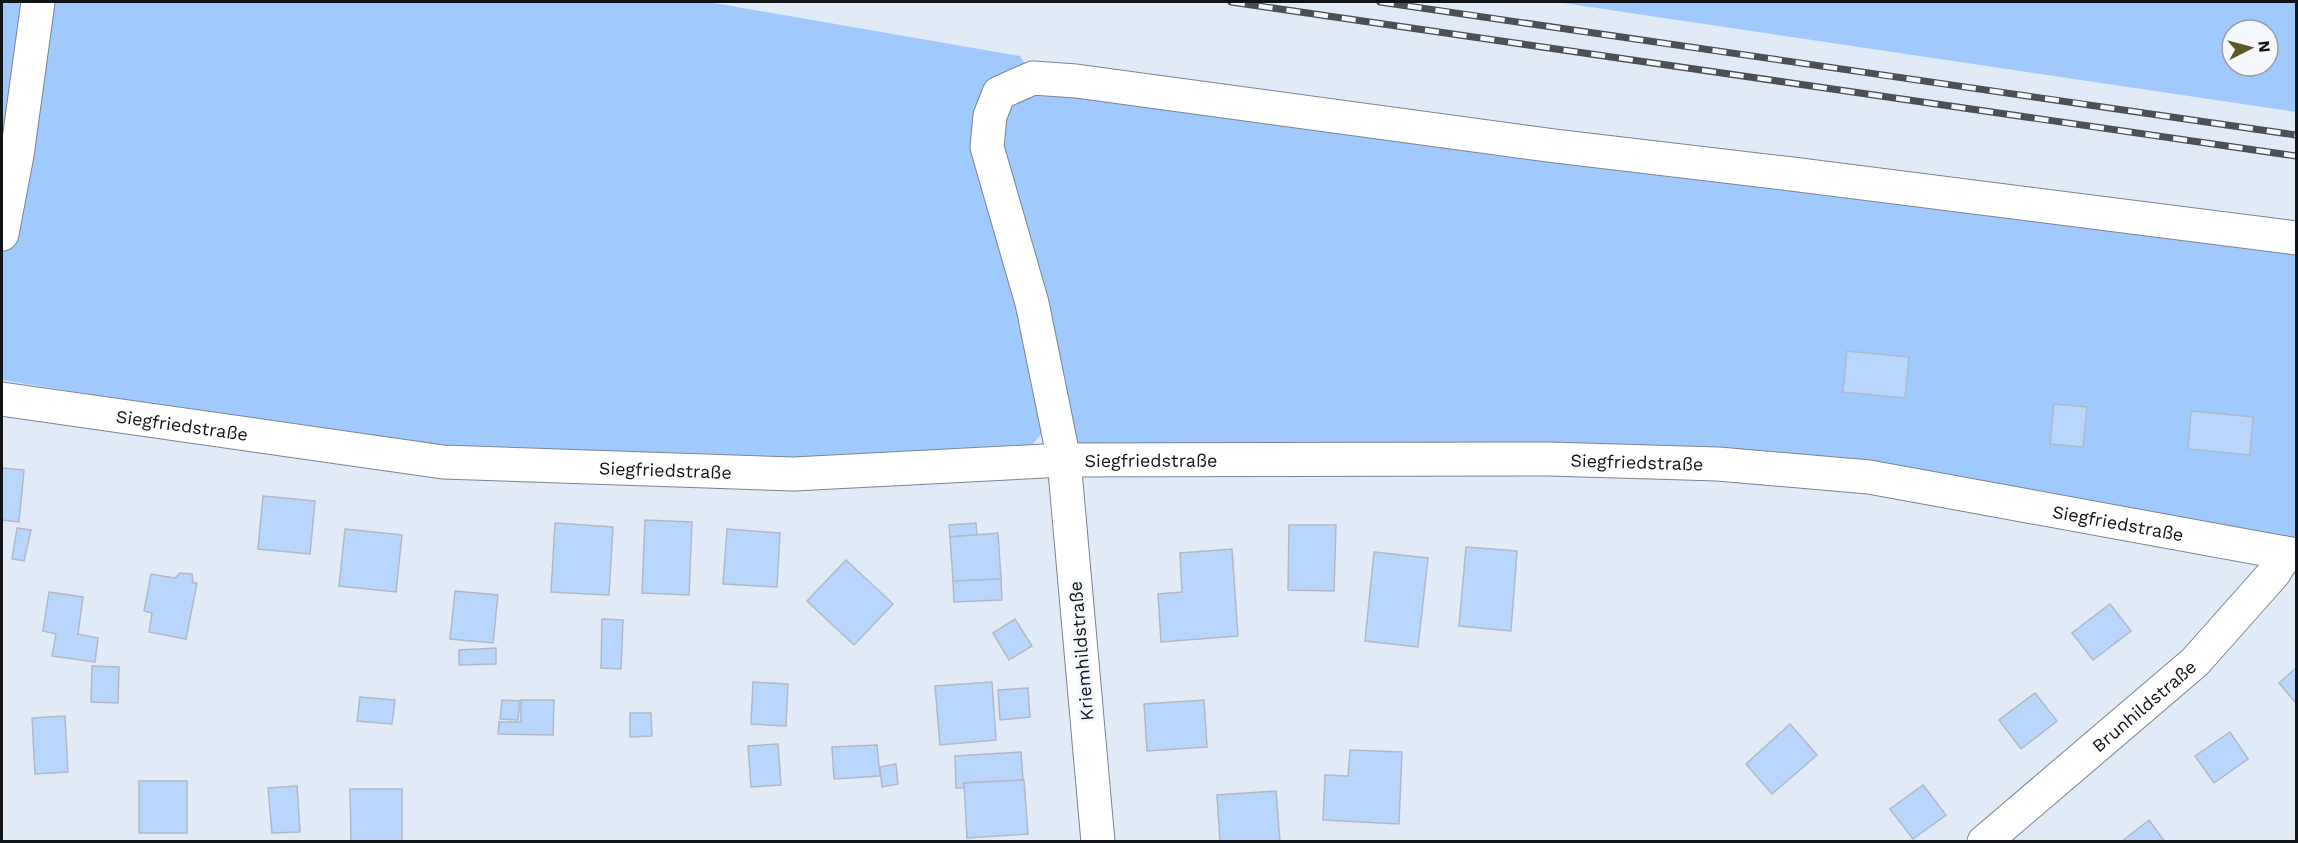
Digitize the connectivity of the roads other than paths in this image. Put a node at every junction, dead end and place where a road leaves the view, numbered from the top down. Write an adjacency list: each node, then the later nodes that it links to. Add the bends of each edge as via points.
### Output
1 (38, 2): 2 (street)
2 (2, 234)
3 (2296, 238): 5 (street, Kriemhildstraße, via 1033,78 999,93 990,116 987,147 1032,303)
4 (2, 399): 5 (street, Siegfriedstraße, via 443,462 794,474)
5 (1064, 459): 6 (street, Siegfriedstraße, via 1549,459 1718,464 1869,477); 7 (street, Kriemhildstraße)
6 (2291, 554): 8 (street, Brunhildstraße, via 2195,662)
7 (1098, 842)
8 (1984, 842)

